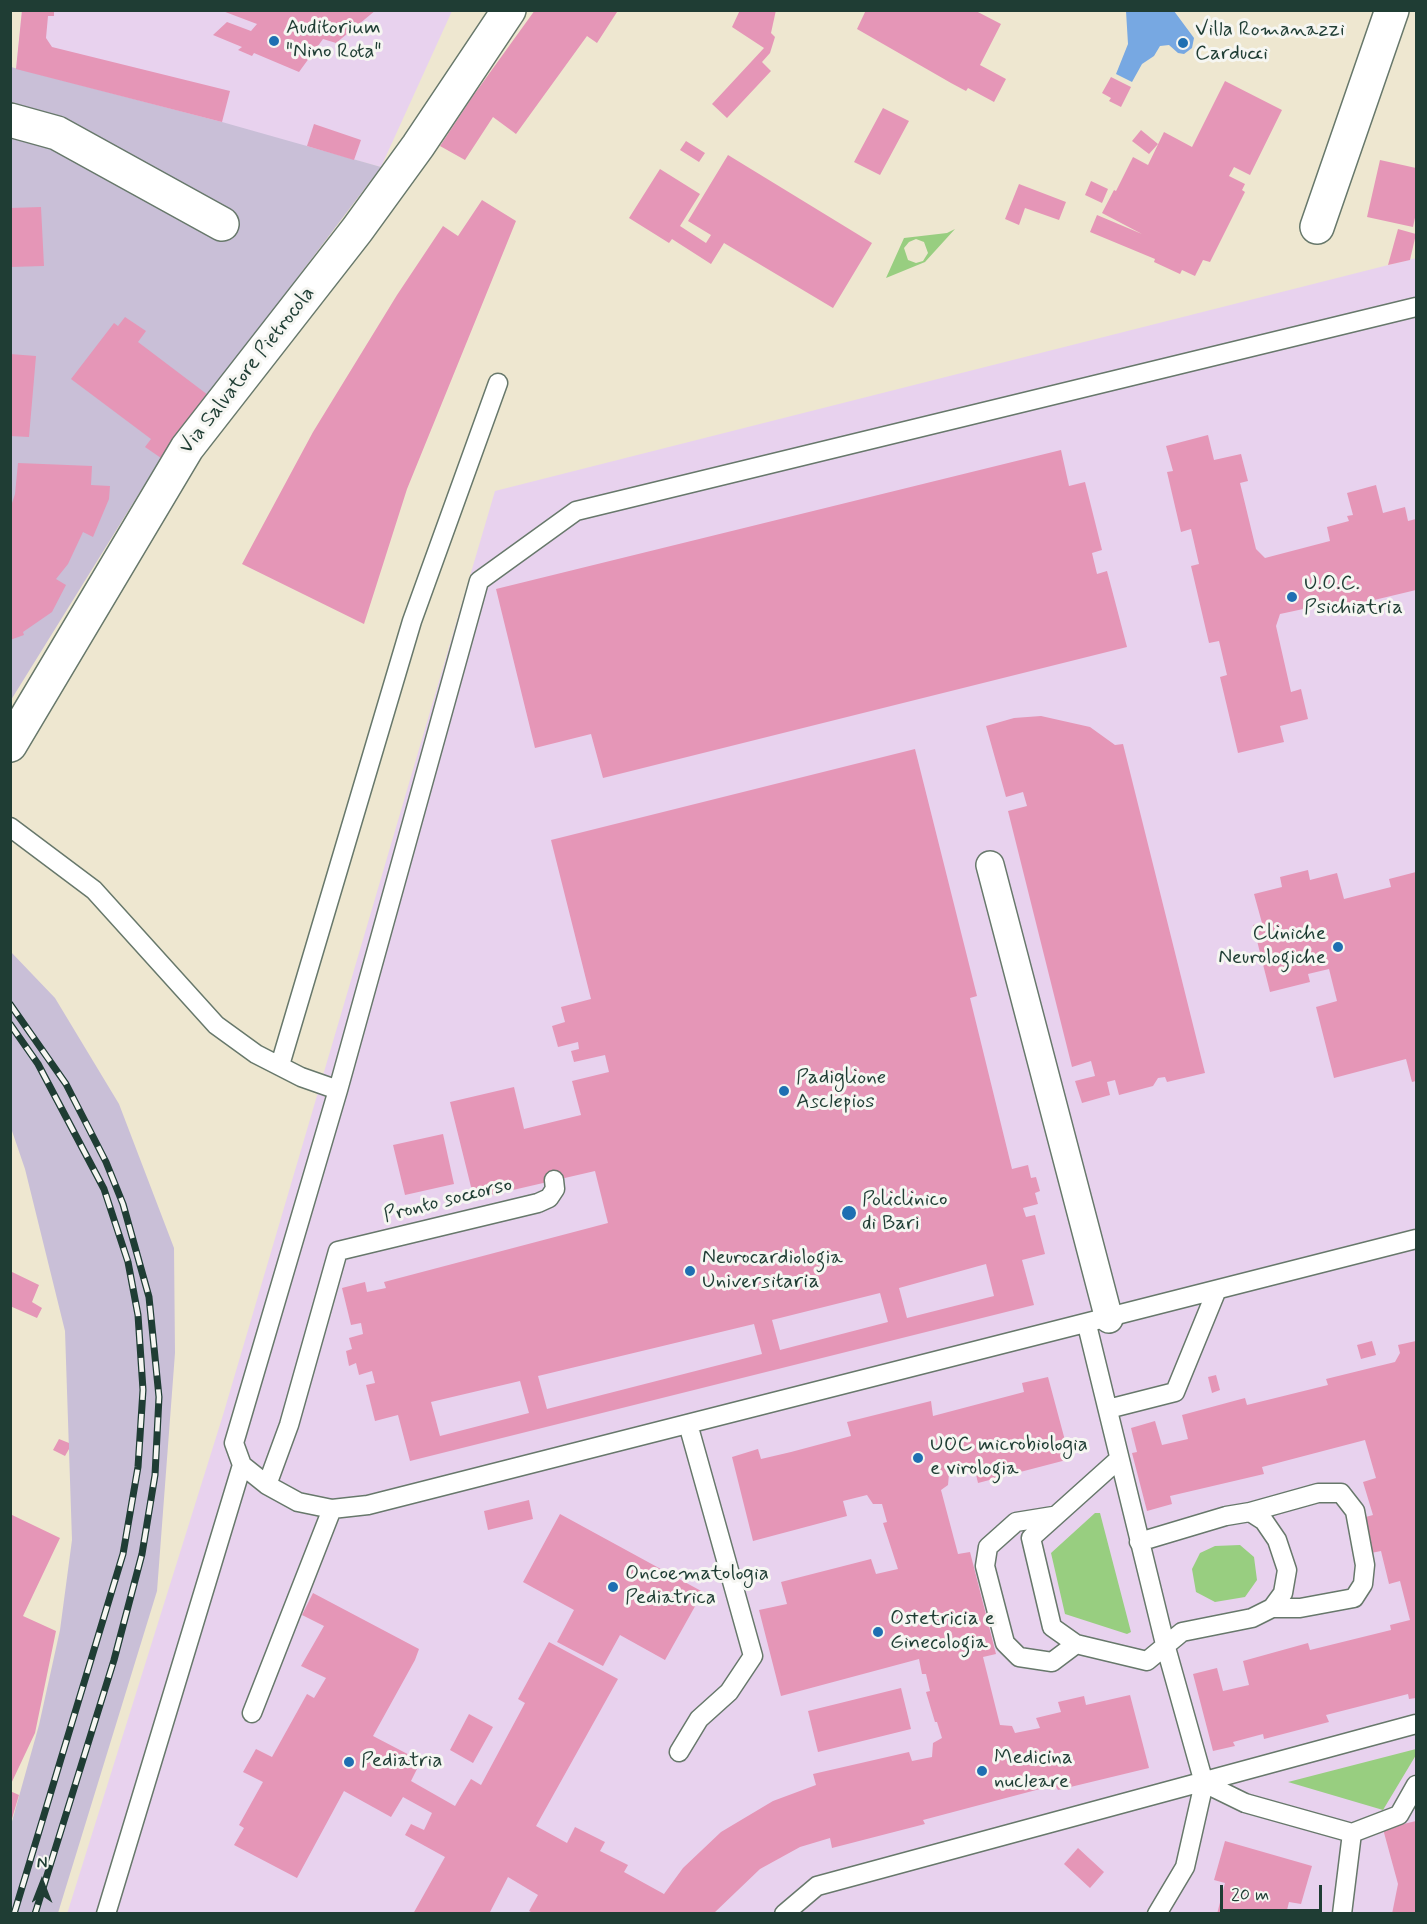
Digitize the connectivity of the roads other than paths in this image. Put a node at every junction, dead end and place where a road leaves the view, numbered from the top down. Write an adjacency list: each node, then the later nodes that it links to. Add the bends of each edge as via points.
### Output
1 (481, 10): 4 (street)
2 (508, 10): 4 (street, Via Salvatore Pietrocola)
3 (1392, 10): 7 (street)
4 (452, 93): 10 (street, Via Salvatore Pietrocola, via 357,230 187,448)
5 (10, 120): 6 (street, via 57,133)
6 (222, 224)
7 (1317, 227)
8 (1416, 308): 14 (lane, via 576,511 479,581)
9 (498, 383): 13 (lane, via 412,621)
10 (10, 745)
11 (10, 827): 13 (lane, via 94,890 216,1025 256,1054)
12 (990, 865): 18 (street)
13 (280, 1065): 14 (lane)
14 (338, 1090): 22 (lane, via 234,1443)
15 (554, 1180): 23 (lane, Pronto soccorso, via 555,1189 549,1198 538,1203 338,1251 289,1425)
16 (1416, 1239): 17 (lane)
17 (1216, 1292): 18 (lane); 19 (lane, via 1175,1392)
18 (1098, 1322): 19 (lane); 20 (lane)
19 (1108, 1409): 21 (lane)
20 (688, 1424): 24 (lane, via 368,1505); 33 (lane, via 753,1656 729,1692 699,1719)
21 (1119, 1459): 26 (lane); 27 (lane)
22 (242, 1465): 23 (lane); 37 (lane)
23 (267, 1485): 24 (lane, via 298,1502)
24 (332, 1509): 31 (lane)
25 (1250, 1512): 27 (lane); 28 (lane, via 1264,1521 1277,1540 1287,1570 1283,1593); 28 (lane, via 1318,1493 1341,1493 1355,1512 1365,1565 1363,1584 1354,1598 1300,1608)
26 (1053, 1516): 29 (lane, via 1031,1538 1052,1627); 29 (lane, via 1016,1522 988,1547 985,1566 1005,1643 1019,1657 1052,1662)
27 (1139, 1542): 30 (lane)
28 (1272, 1608): 30 (lane, via 1252,1618 1182,1632)
29 (1076, 1644): 30 (lane, via 1147,1661)
30 (1165, 1644): 34 (lane)
31 (252, 1713)
32 (1416, 1724): 34 (lane, via 1251,1767)
33 (679, 1752)
34 (1204, 1784): 36 (lane, via 1245,1803); 38 (lane, via 817,1886); 39 (lane, via 1185,1867)
35 (1416, 1785): 36 (lane, via 1399,1815)
36 (1352, 1833): 40 (lane)
37 (106, 1914)
38 (784, 1914)
39 (1157, 1914)
40 (1342, 1914)

